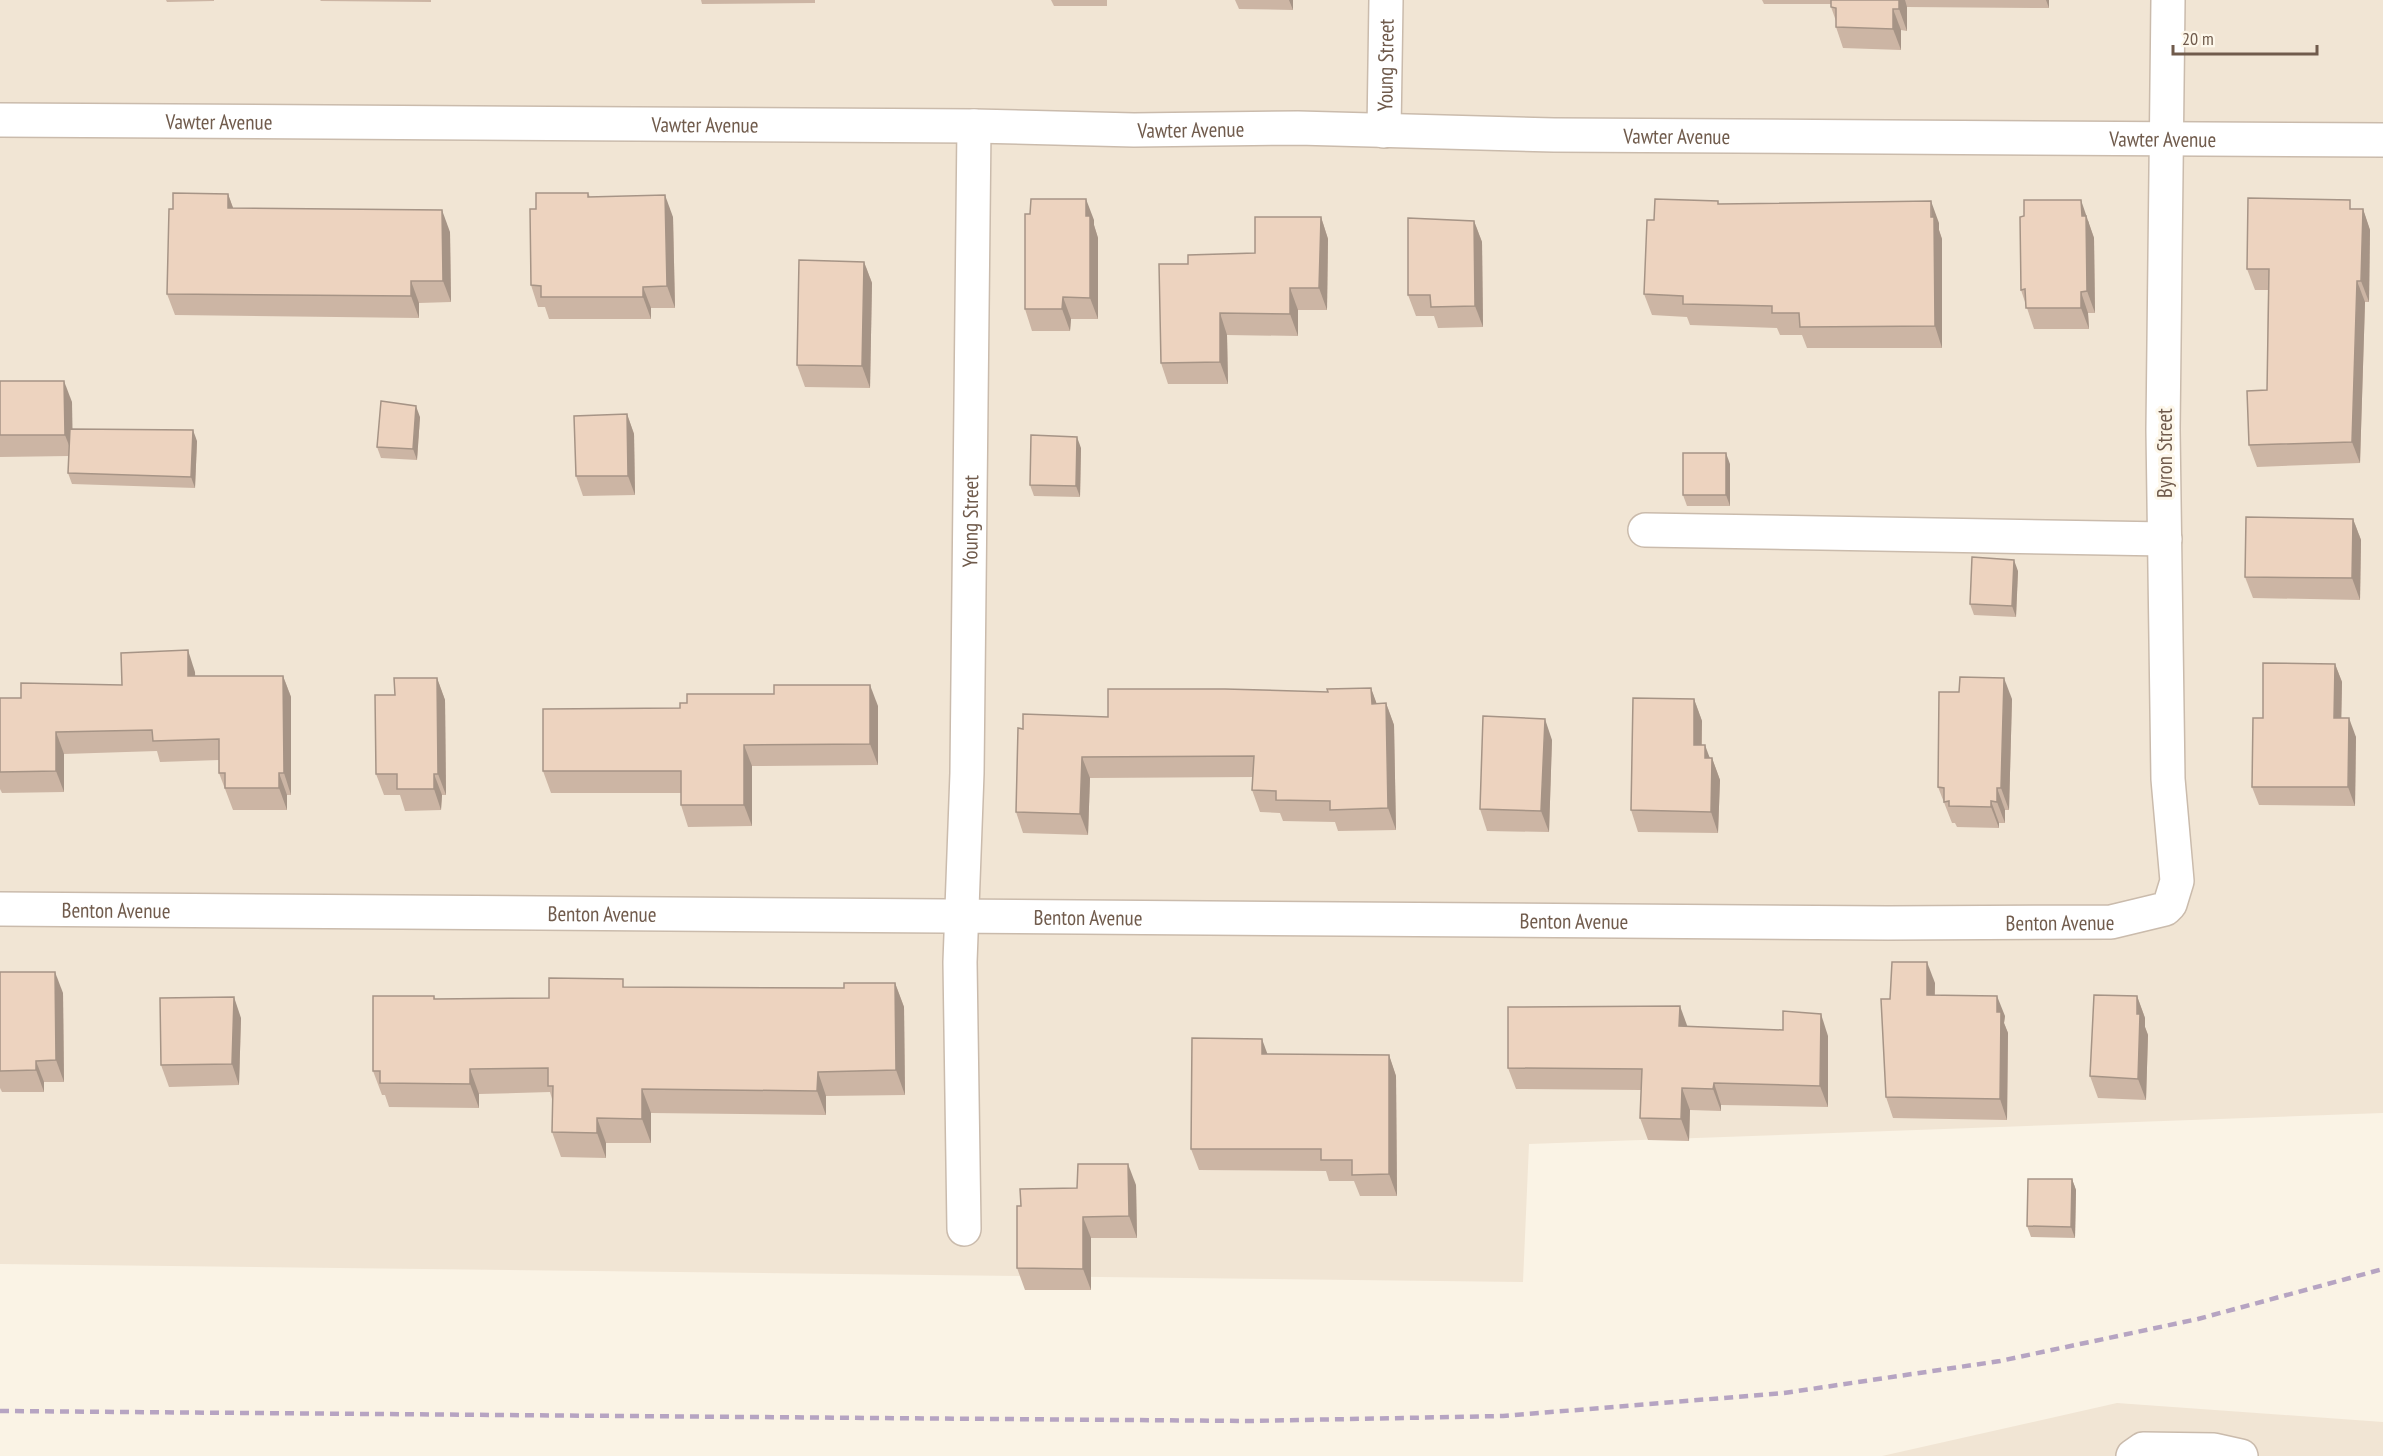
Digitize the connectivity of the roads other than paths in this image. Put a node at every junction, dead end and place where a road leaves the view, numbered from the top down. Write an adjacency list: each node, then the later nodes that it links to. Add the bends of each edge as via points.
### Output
1 (1386, 0): 5 (street, Young Street)
2 (2168, 0): 6 (street, Byron Street)
3 (0, 120): 4 (street, Vawter Avenue)
4 (974, 126): 5 (street, Vawter Avenue); 12 (street, Young Street)
5 (1384, 131): 6 (street, Vawter Avenue)
6 (2167, 140): 7 (street, Vawter Avenue); 9 (street, Byron Street)
7 (2383, 140)
8 (1646, 530): 9 (street)
9 (2164, 539): 10 (street, Byron Street, via 2168,779 2177,881)
10 (2170, 904): 12 (street, Benton Avenue, via 2165,909 2099,922)
11 (0, 909): 12 (street, Benton Avenue)
12 (962, 915): 13 (street, Young Street)
13 (964, 1229)
14 (2133, 1456): 15 (street, via 2143,1449 2214,1450)
15 (2241, 1456)

